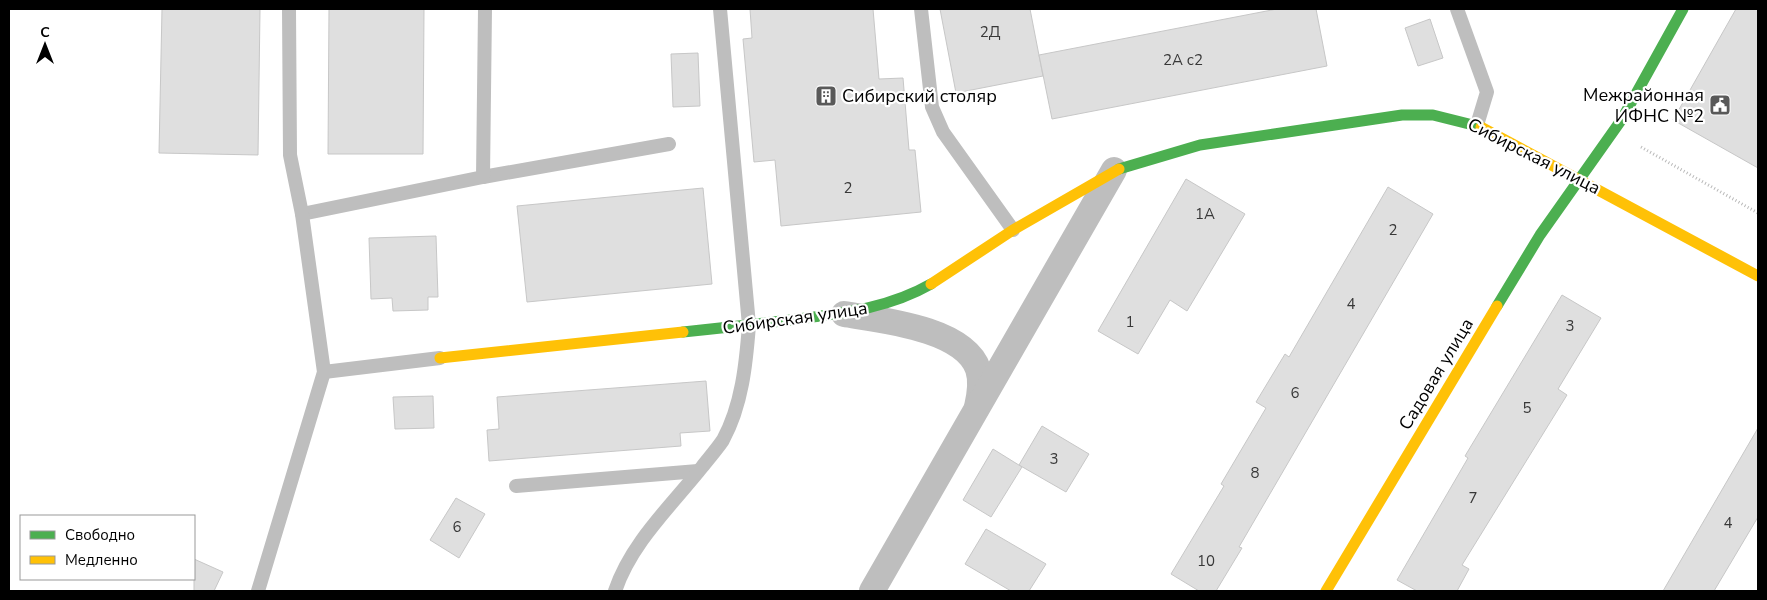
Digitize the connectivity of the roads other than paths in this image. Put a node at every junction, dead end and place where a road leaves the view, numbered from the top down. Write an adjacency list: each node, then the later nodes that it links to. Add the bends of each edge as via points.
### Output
1 (289, 9): 12 (lane, via 290,155)
2 (485, 9): 10 (lane)
3 (720, 9): 16 (lane)
4 (921, 9): 13 (lane, via 932,107 944,132)
5 (1457, 9): 7 (lane, via 1486,82 1486,101)
6 (1683, 9): 11 (street, Садовая улица, via 1622,119)
7 (1477, 125): 9 (street, Сибирская улица, via 1433,115 1402,115 1200,145); 11 (street, Сибирская улица)
8 (669, 144): 10 (lane)
9 (1114, 170): 13 (street, Сибирская улица); 19 (street)
10 (483, 178): 12 (lane)
11 (1579, 178): 14 (street, Сибирская улица); 25 (street, Садовая улица, via 1540,235)
12 (302, 214): 18 (lane)
13 (1013, 230): 15 (street, Сибирская улица, via 908,297)
14 (1758, 276)
15 (843, 314): 16 (street, Сибирская улица); 19 (street, via 926,331 958,346 978,368)
16 (749, 325): 17 (street, Сибирская улица); 20 (lane, via 737,407 721,442)
17 (440, 358): 18 (lane)
18 (324, 372): 22 (lane)
19 (977, 410): 24 (street)
20 (698, 471): 21 (lane); 23 (lane, via 635,549 622,570)
21 (516, 486)
22 (258, 591)
23 (615, 591)
24 (872, 591)
25 (1326, 591)

